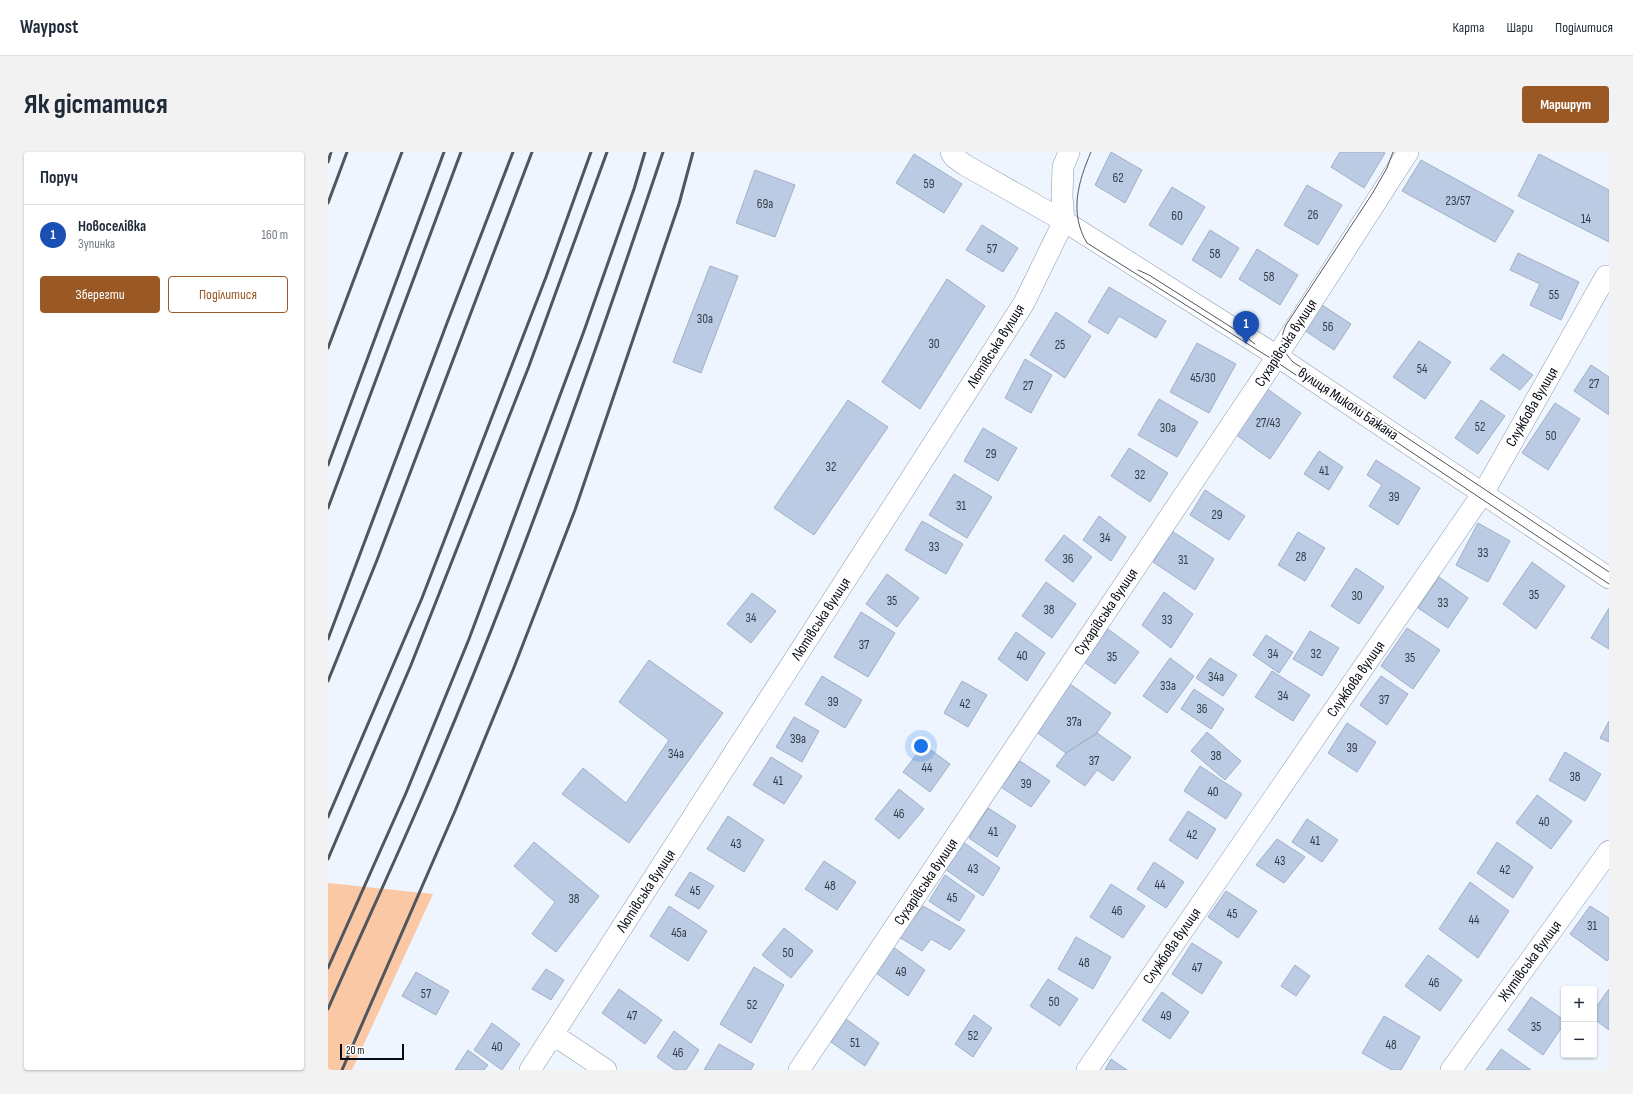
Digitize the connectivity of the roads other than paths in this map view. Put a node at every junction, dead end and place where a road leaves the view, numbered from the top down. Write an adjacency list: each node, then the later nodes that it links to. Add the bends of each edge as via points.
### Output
1 (951, 152): 4 (street, вулиця Миколи Бажана, via 965,165)
2 (1069, 152): 4 (street, via 1063,167)
3 (1408, 152): 6 (street, Сухарівська вулиця)
4 (1064, 221): 6 (street, вулиця Миколи Бажана); 10 (street, Лютівська вулиця, via 1024,304)
5 (1608, 277): 7 (street, Службова вулиця)
6 (1277, 356): 7 (street, вулиця Миколи Бажана); 13 (street, Сухарівська вулиця)
7 (1482, 494): 8 (street, вулиця Миколи Бажана); 14 (street, Службова вулиця)
8 (1609, 578)
9 (1609, 851): 15 (street, Жутівська вулиця)
10 (554, 1035): 11 (street, Лютівська вулиця); 12 (street)
11 (530, 1070)
12 (606, 1070)
13 (799, 1070)
14 (1087, 1070)
15 (1451, 1070)

